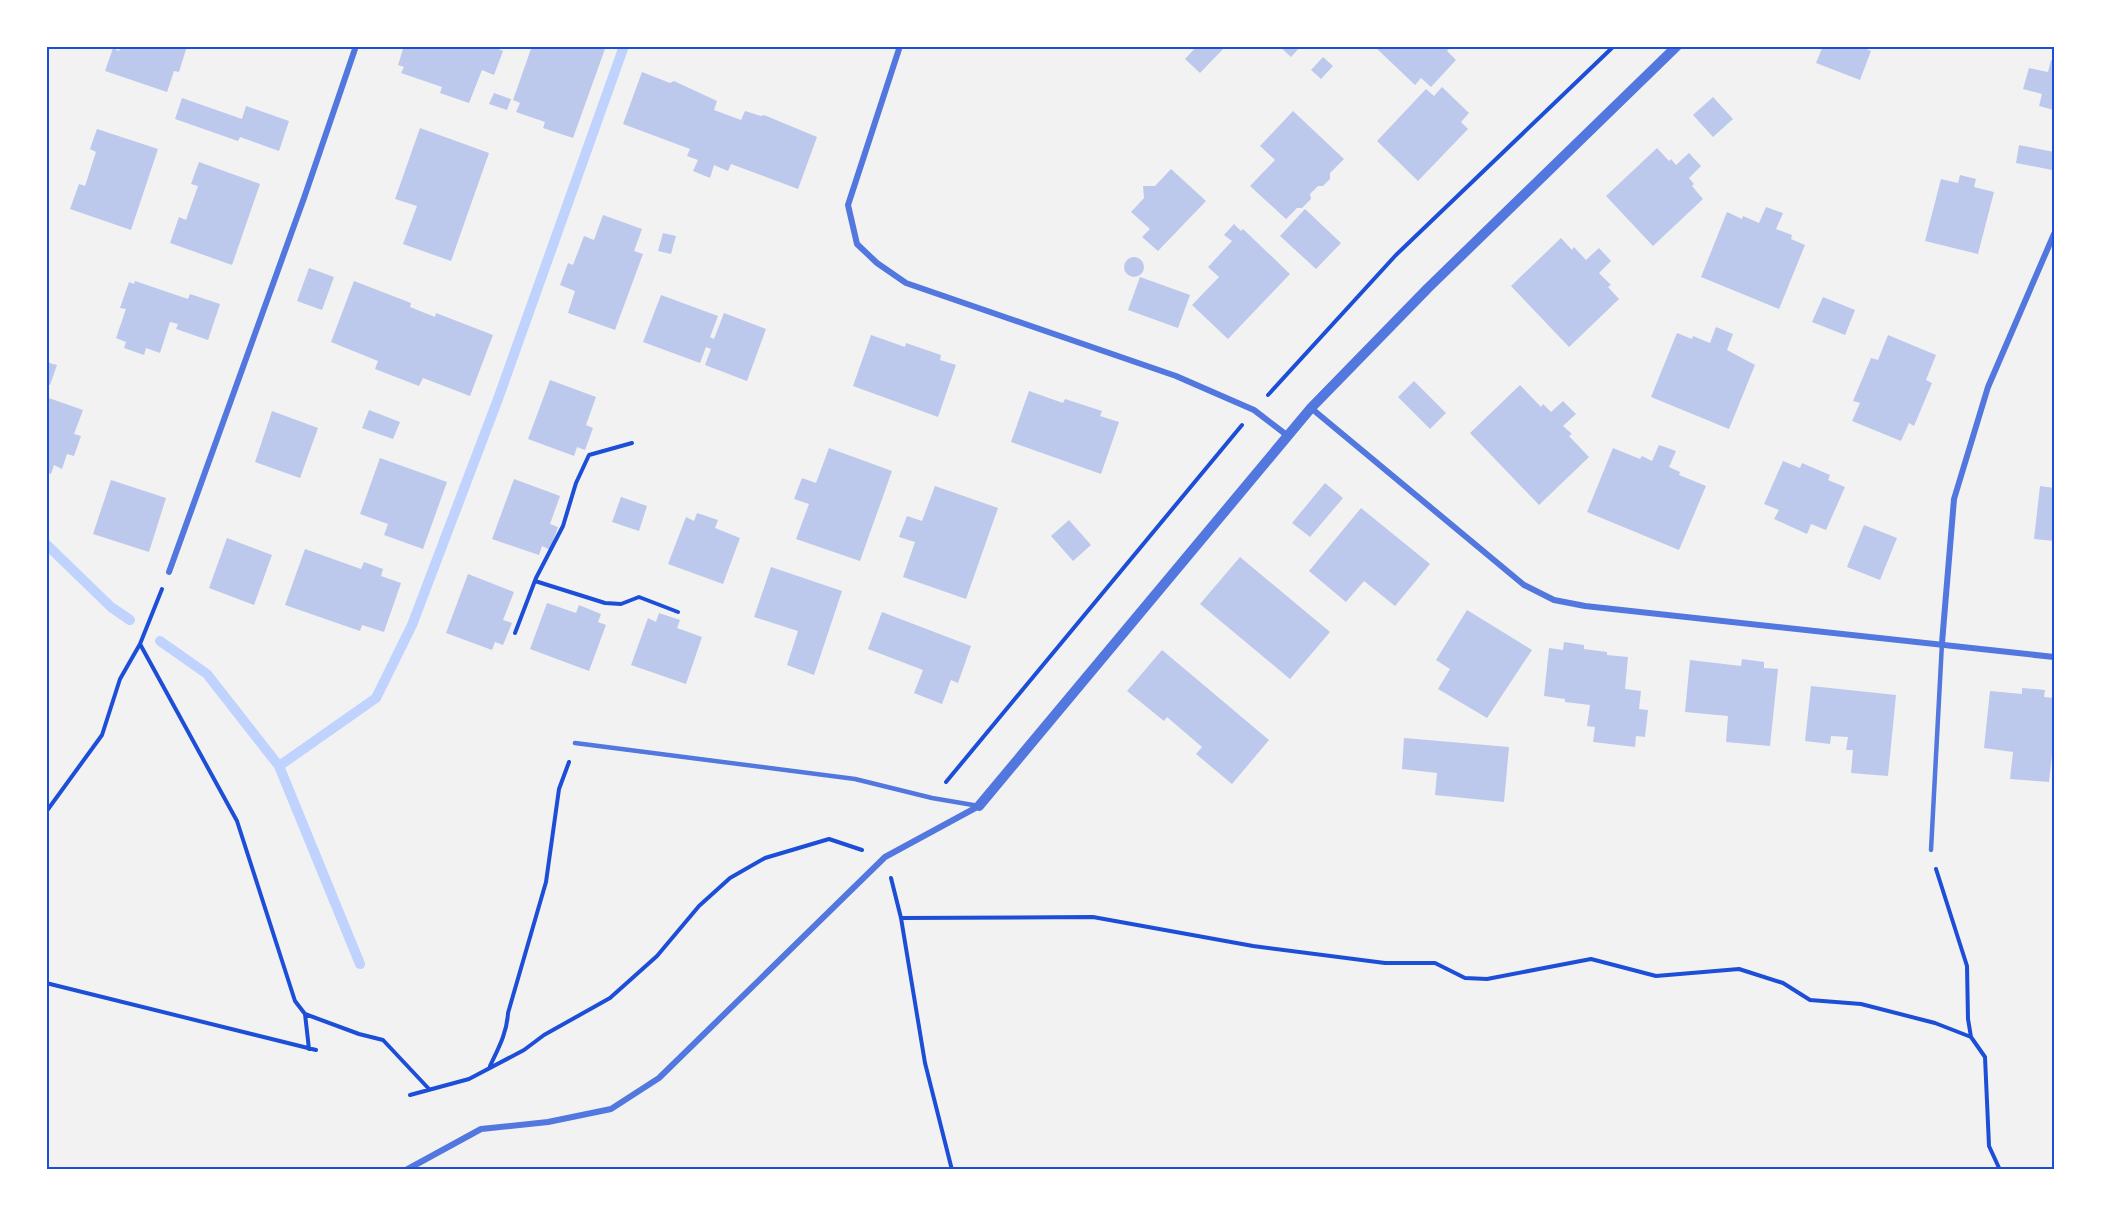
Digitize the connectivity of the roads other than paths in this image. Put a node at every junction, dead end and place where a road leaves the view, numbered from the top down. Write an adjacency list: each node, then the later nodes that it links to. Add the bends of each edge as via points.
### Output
1 (356, 46): 7 (street)
2 (900, 46): 6 (street, via 848,205 857,244 906,283 1176,376 1254,410)
3 (1677, 46): 5 (street, via 1428,288)
4 (2055, 234): 8 (street, via 1988,387 1954,499)
5 (1311, 408): 6 (street); 8 (street, via 1524,585 1554,600)
6 (1288, 436): 11 (street)
7 (169, 572)
8 (1942, 643): 9 (street); 12 (lane)
9 (2055, 657)
10 (575, 743): 11 (lane, via 855,779)
11 (979, 806): 13 (street, via 885,857 659,1078 611,1108 548,1122 481,1129)
12 (1931, 850)
13 (406, 1170)

